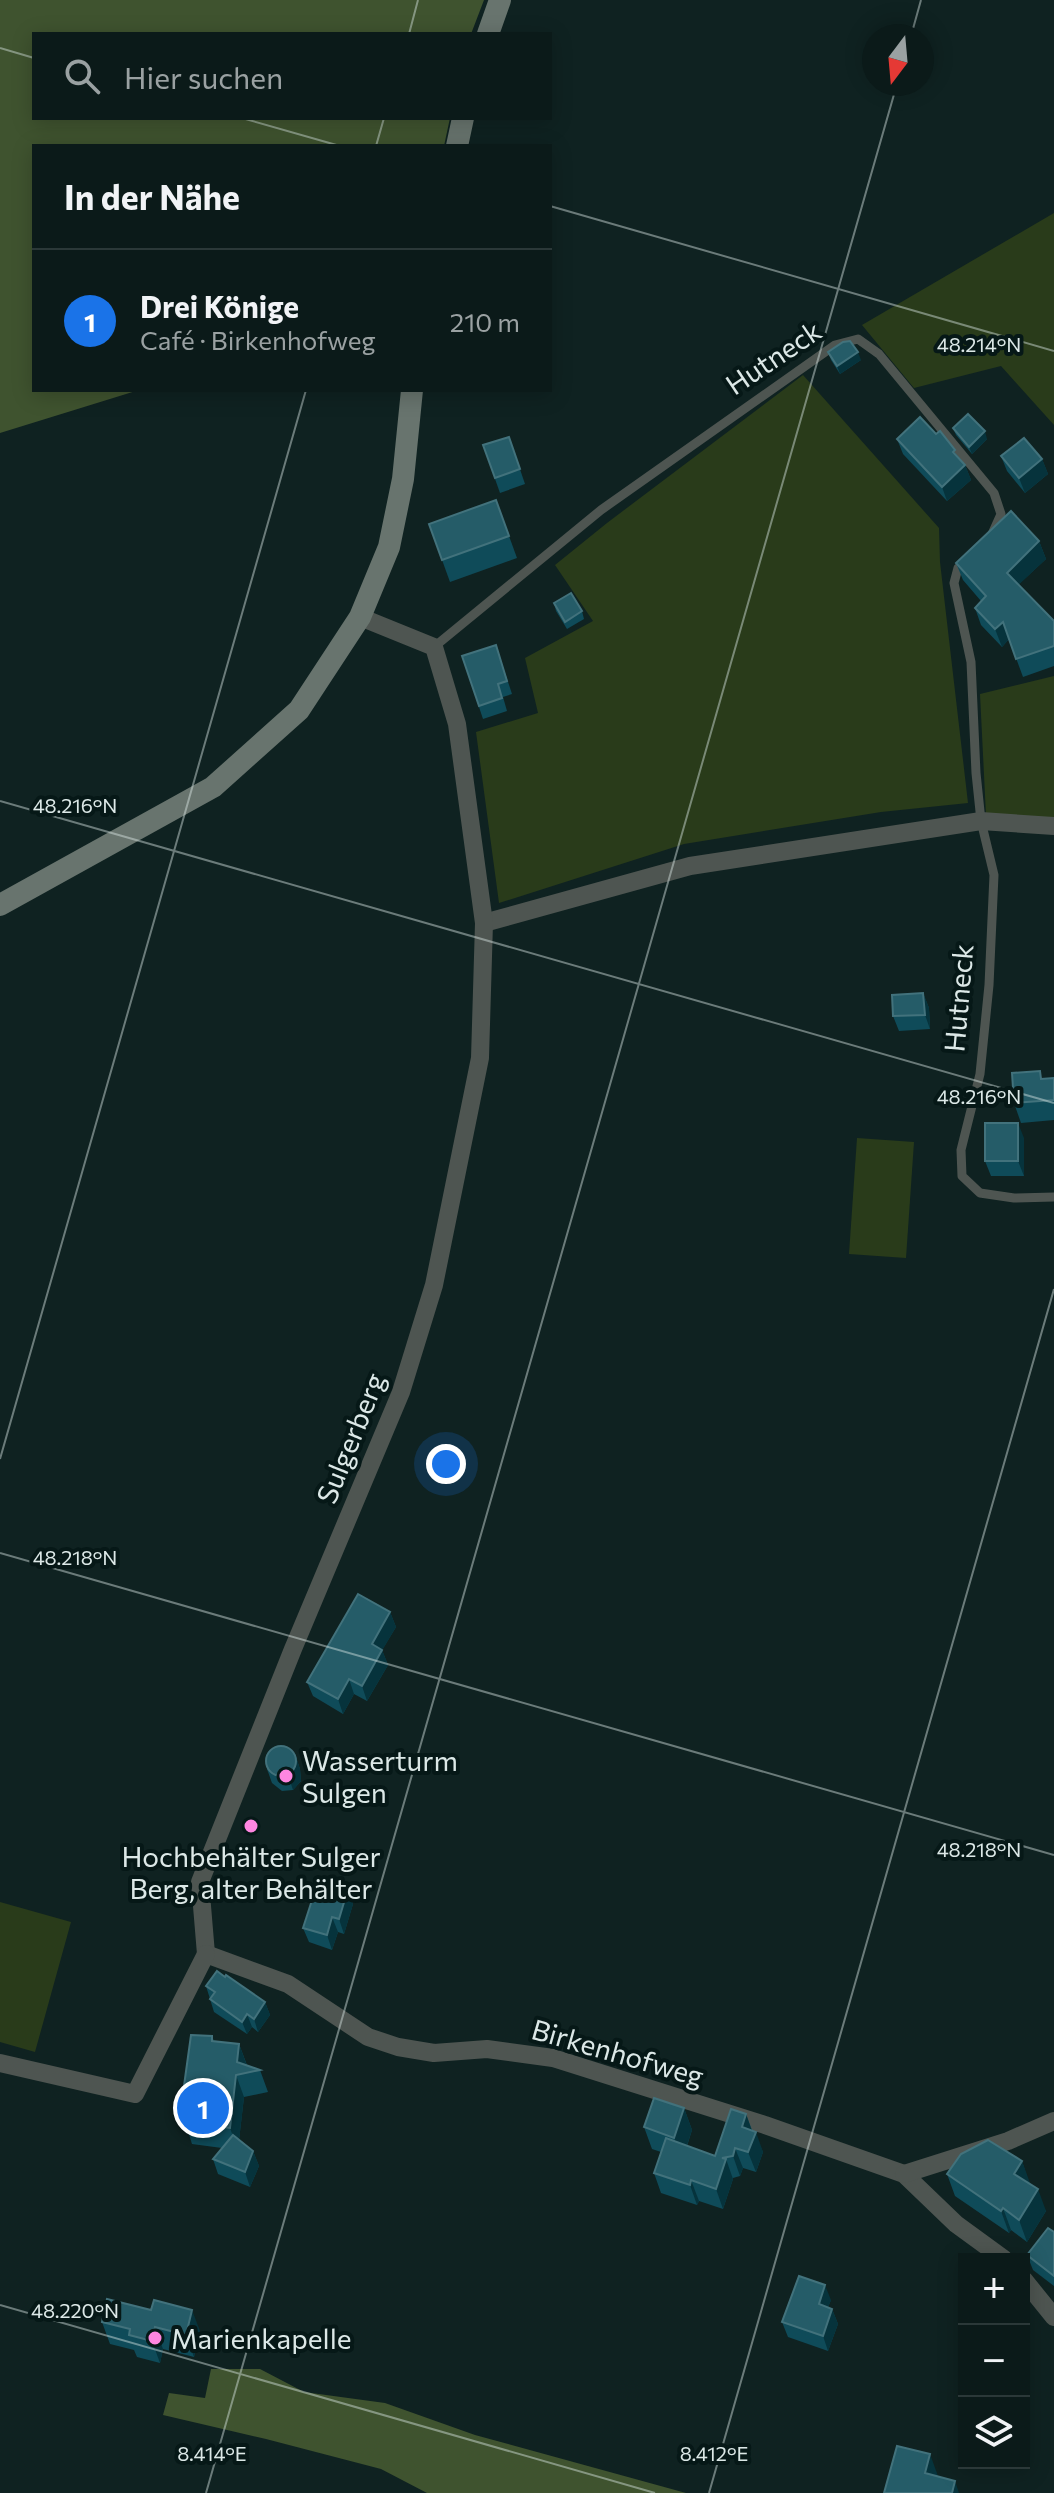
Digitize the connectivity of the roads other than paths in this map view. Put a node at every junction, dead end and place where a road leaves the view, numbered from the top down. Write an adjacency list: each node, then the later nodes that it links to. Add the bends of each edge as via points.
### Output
1 (500, 0): 2 (main road)
2 (489, 32)
3 (463, 120): 4 (main road)
4 (457, 144)
5 (412, 392): 8 (main road, via 389,547)
6 (989, 539): 9 (lane, Hutneck, via 1001,514 994,493 879,354 858,339 835,345 601,510)
7 (969, 558): 10 (lane, Hutneck, via 958,568 954,583 971,662)
8 (360, 617): 9 (street); 12 (main road, via 299,710 213,787)
9 (434, 647): 13 (street, via 457,724)
10 (981, 821): 11 (street); 13 (street, via 690,866); 14 (lane, Hutneck, via 994,875 989,985 980,1074 961,1150 962,1176 980,1193)
11 (1054, 826)
12 (0, 905)
13 (484, 923): 15 (street, Sulgerberg, via 480,1058 434,1285 401,1392 200,1882)
14 (1054, 1197)
15 (206, 1954): 16 (street, via 135,2094); 18 (street, Birkenhofweg, via 288,1984 368,2037 398,2047 434,2053 487,2049 553,2058)
16 (0, 2063)
17 (1054, 2121): 18 (street)
18 (904, 2174): 19 (street, Birkenhofweg)
19 (996, 2253)
20 (1030, 2287): 21 (street)
21 (1054, 2317)

